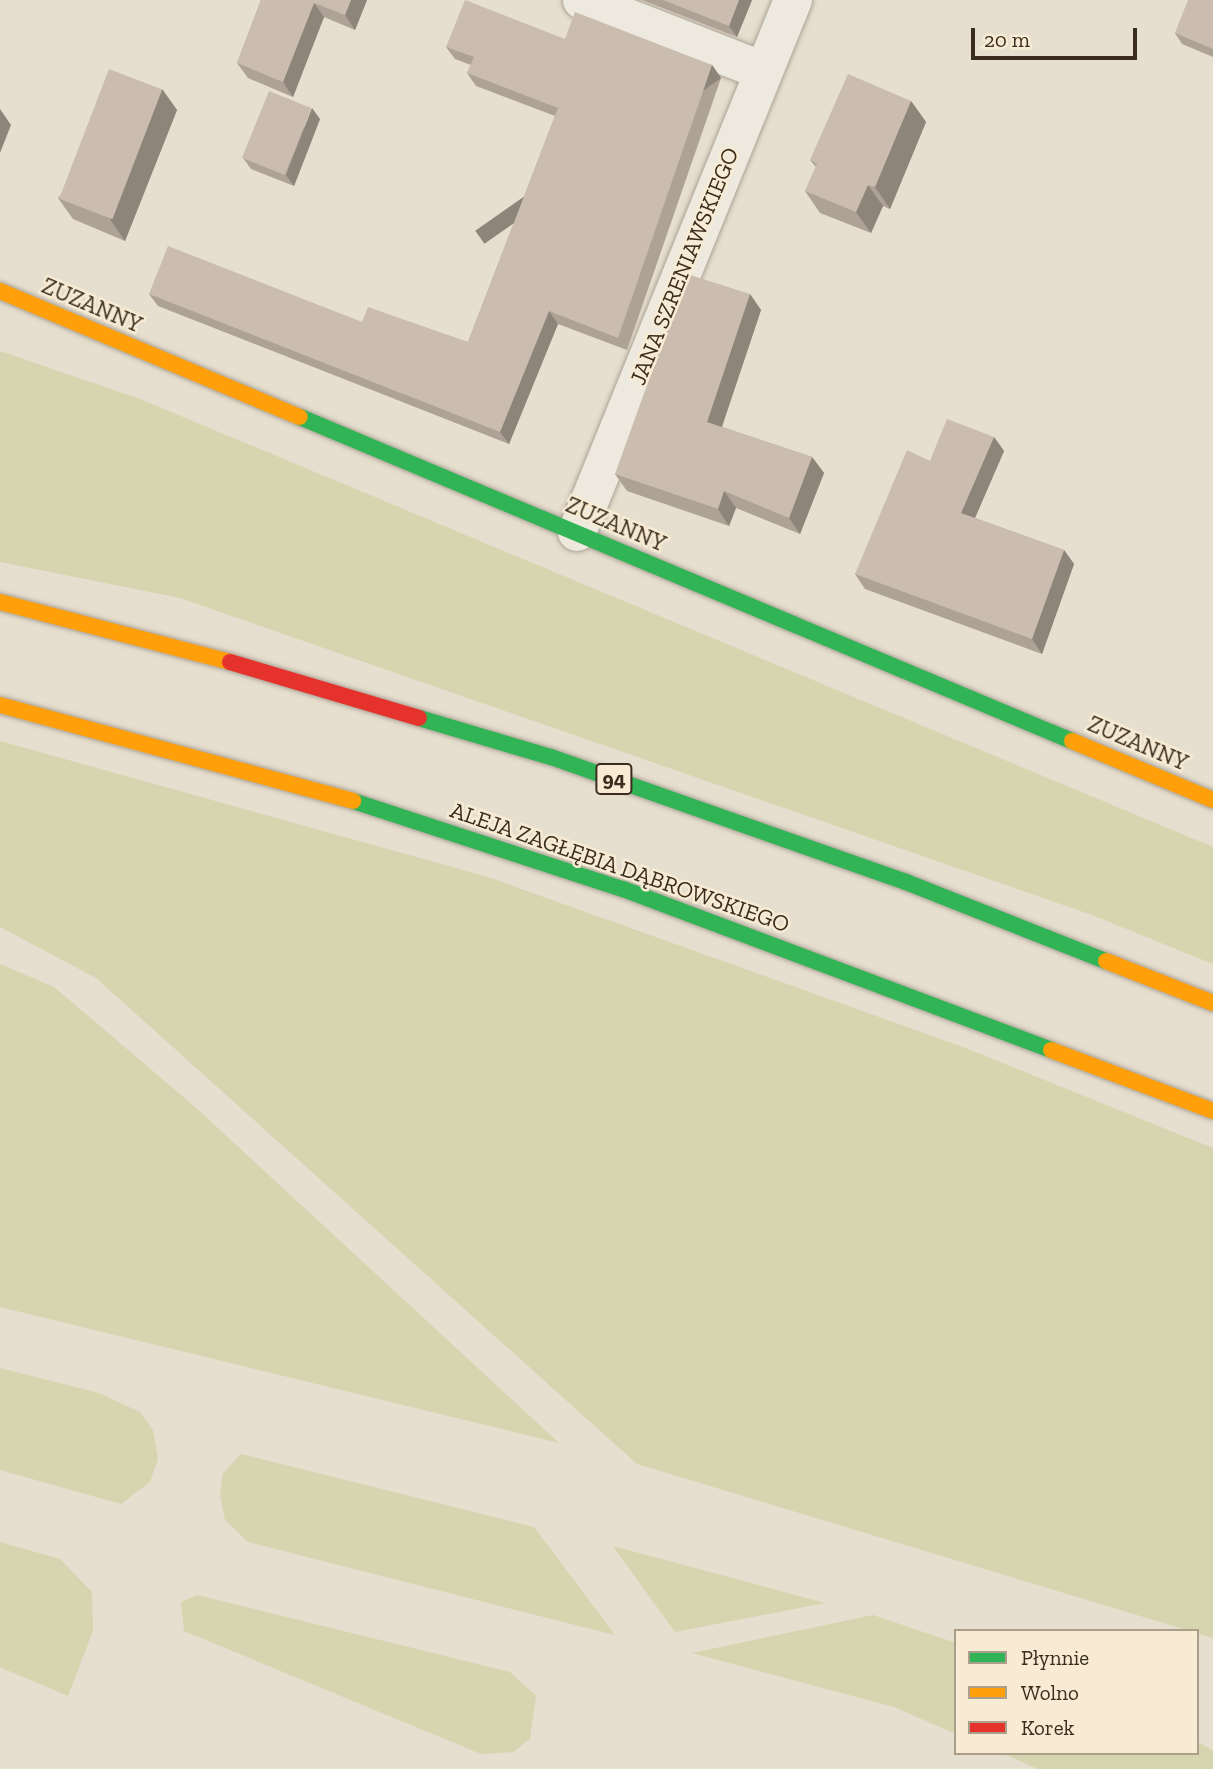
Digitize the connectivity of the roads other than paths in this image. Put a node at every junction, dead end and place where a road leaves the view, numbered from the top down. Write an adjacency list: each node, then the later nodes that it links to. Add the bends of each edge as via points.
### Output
1 (582, 0): 3 (street)
2 (793, 0): 3 (street, JANA SZRENIAWSKIEGO)
3 (763, 71): 5 (street, JANA SZRENIAWSKIEGO)
4 (0, 292): 5 (main road, ZUZANNY)
5 (577, 532): 8 (main road, ZUZANNY)
6 (0, 602): 9 (main road, 94, via 225,660 551,757 906,882)
7 (0, 705): 10 (main road, ALEJA ZAGŁĘBIA DĄBROWSKIEGO, via 358,802 623,889)
8 (1213, 800)
9 (1213, 1003)
10 (1213, 1111)

